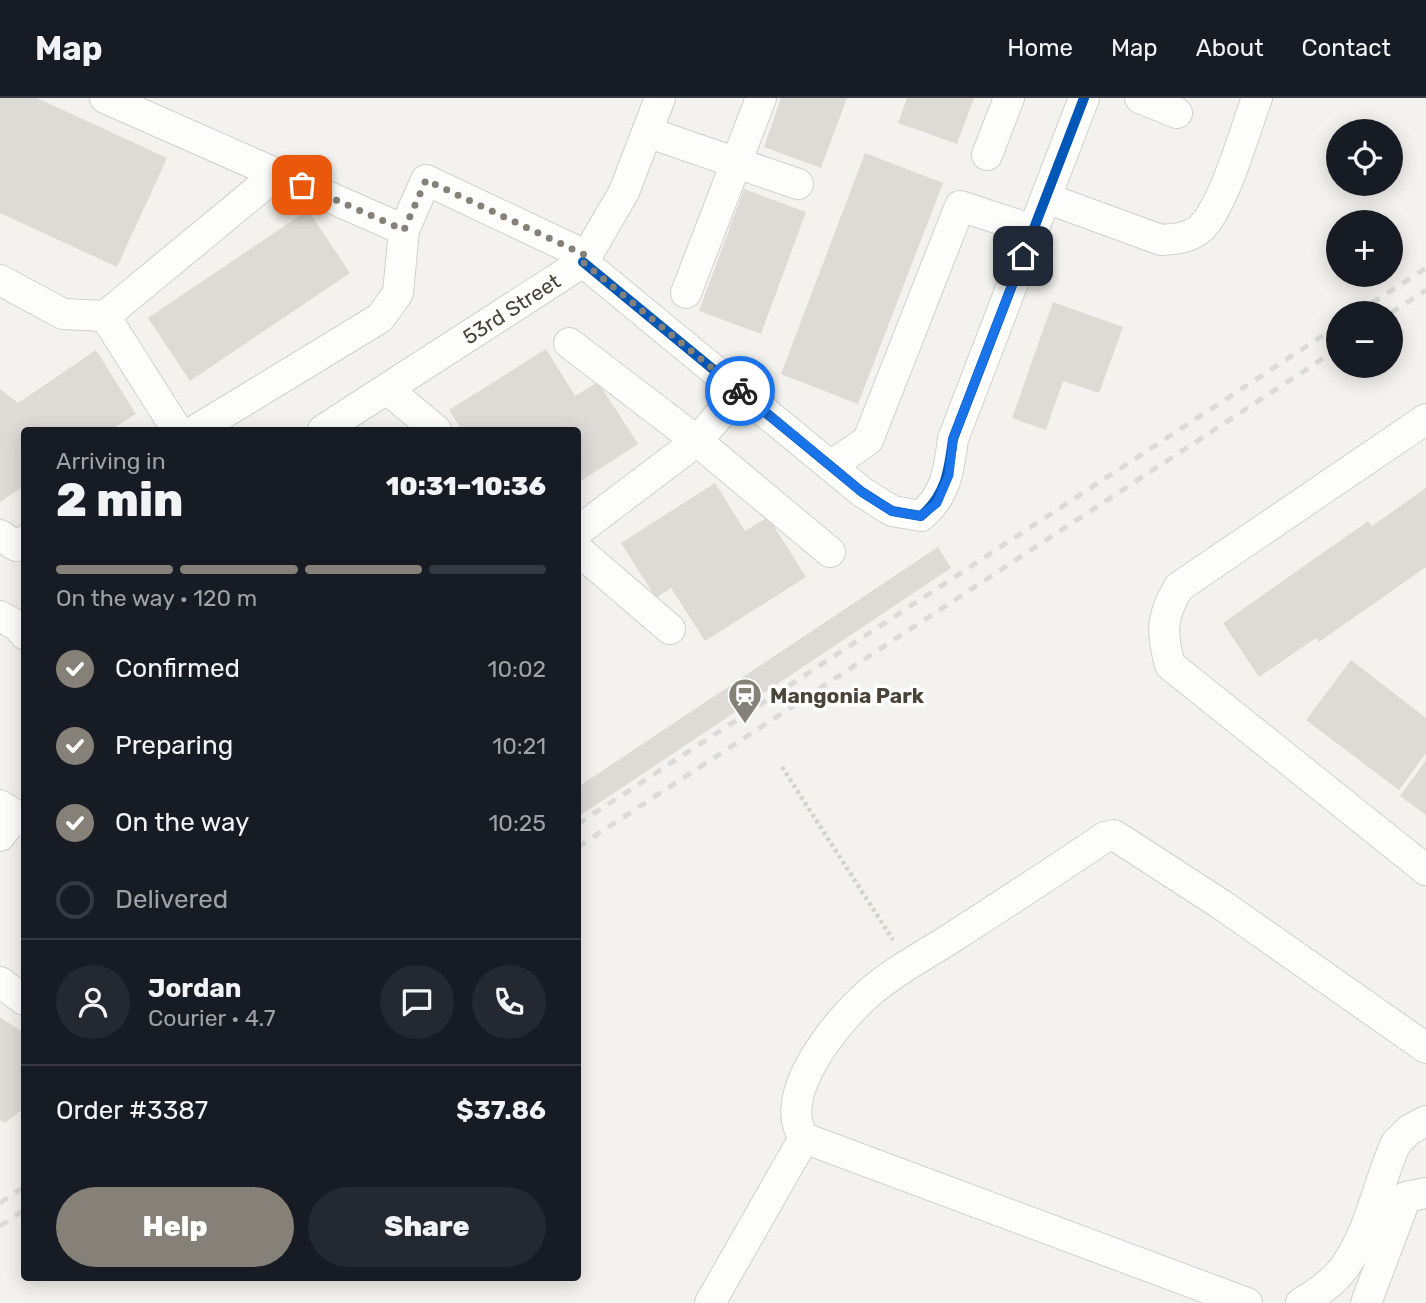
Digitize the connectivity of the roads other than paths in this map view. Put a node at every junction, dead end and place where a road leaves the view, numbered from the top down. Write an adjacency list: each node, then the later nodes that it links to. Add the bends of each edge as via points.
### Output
1 (105, 98): 12 (street)
2 (660, 98): 9 (street, 53rd Street)
3 (761, 98): 11 (street)
4 (1009, 98): 10 (street)
5 (1084, 98): 14 (street)
6 (1140, 98): 8 (street)
7 (1257, 98): 14 (street, via 1216,206 1201,228 1181,239 1161,240)
8 (1177, 113)
9 (647, 132): 11 (street); 17 (street, 53rd Street, via 624,191)
10 (988, 155)
11 (736, 163): 13 (street); 19 (street)
12 (277, 174): 15 (street); 20 (street)
13 (798, 184)
14 (1045, 198): 16 (street)
15 (404, 230): 17 (street, via 426,180); 26 (street, via 398,293 380,318)
16 (1033, 230): 30 (street, via 960,206 868,440); 30 (street, via 953,439 949,475 937,503 921,516 892,511)
17 (585, 259): 22 (street, 53rd Street); 23 (street)
18 (0, 281): 20 (street, via 63,314)
19 (686, 293)
20 (105, 316): 25 (street)
21 (569, 343): 29 (street)
22 (387, 389): 27 (street, 53rd Street); 28 (street)
23 (740, 391): 29 (street); 30 (street)
24 (1426, 419): 35 (street, via 1179,587 1166,609 1163,639 1170,665)
25 (175, 427)
26 (202, 427)
27 (333, 427)
28 (432, 427)
29 (697, 441): 31 (street); 32 (street)
30 (831, 466)
31 (581, 529)
32 (830, 552)
33 (581, 554): 34 (street)
34 (670, 629)
35 (1426, 870)
36 (0, 982): 37 (street)
37 (21, 998)
38 (1426, 1048): 40 (street, via 1114,835 869,993 830,1034 808,1072 795,1103 797,1128)
39 (1426, 1121): 44 (street, via 1396,1143 1343,1269)
40 (804, 1138): 42 (street); 43 (street)
41 (1426, 1193): 45 (street, via 1406,1197)
42 (710, 1303)
43 (1247, 1303)
44 (1301, 1303)
45 (1366, 1303)

